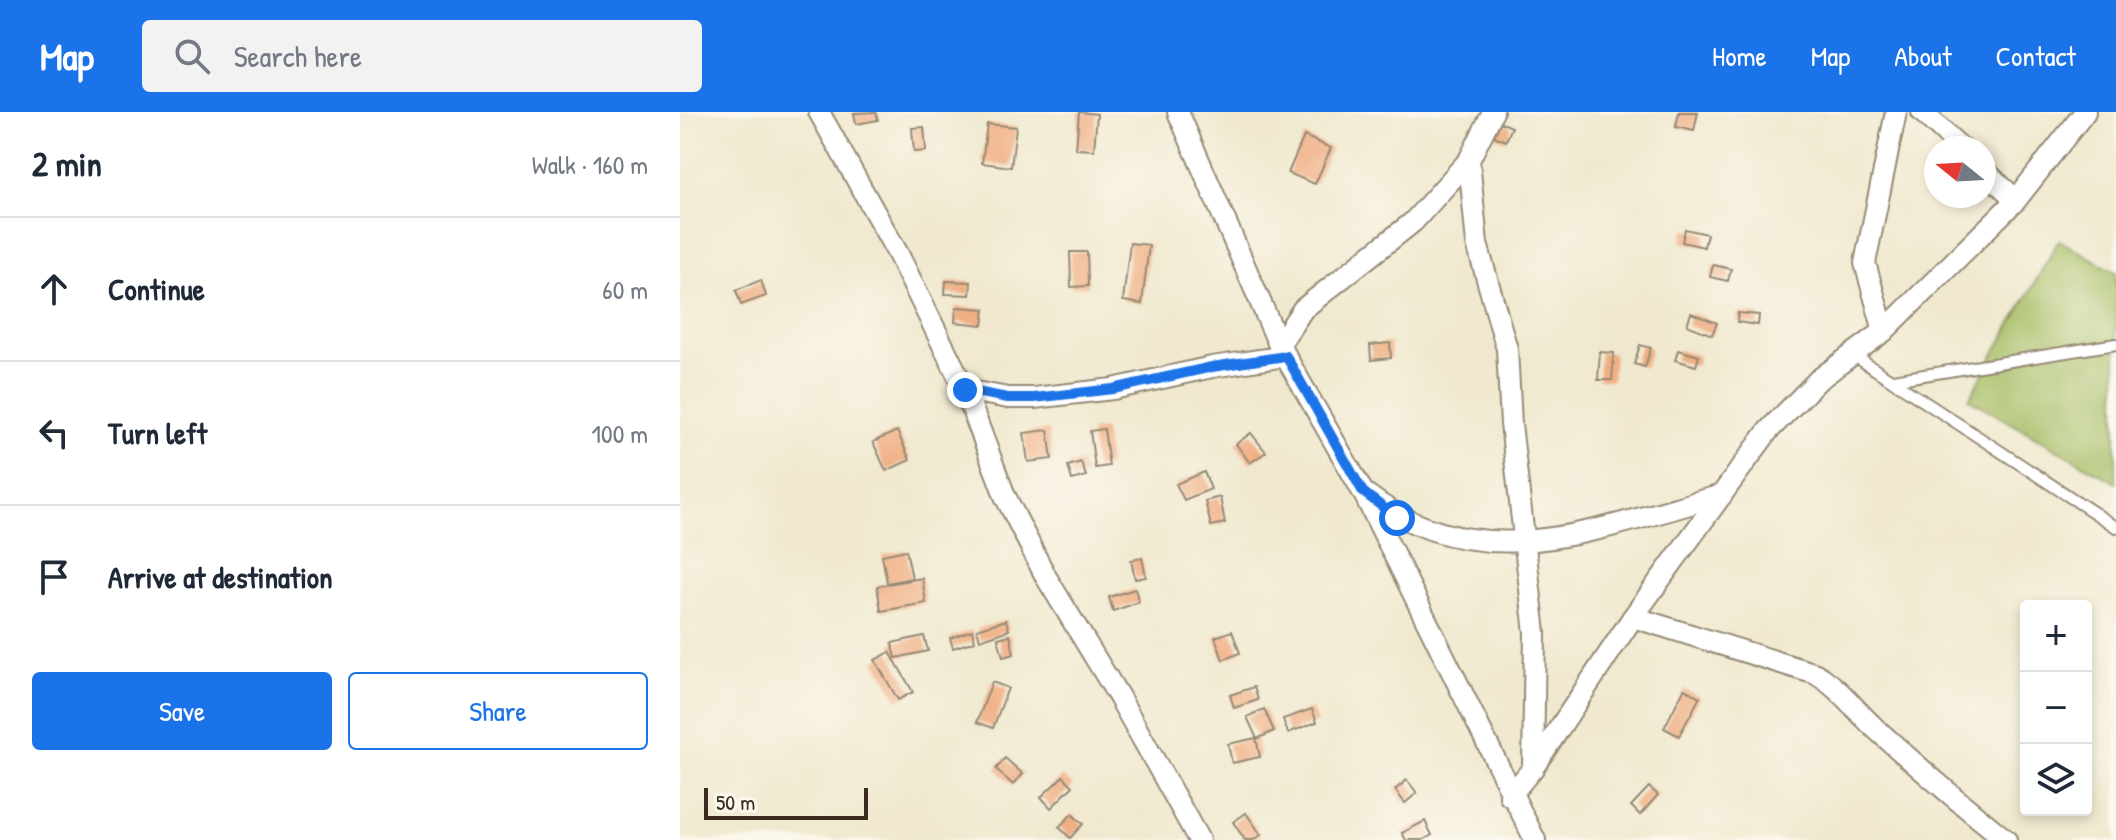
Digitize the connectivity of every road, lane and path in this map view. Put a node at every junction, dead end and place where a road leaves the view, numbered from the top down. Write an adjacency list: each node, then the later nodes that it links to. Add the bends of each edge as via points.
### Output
1 (819, 112): 16 (street)
2 (1178, 112): 13 (street)
3 (1493, 112): 8 (street)
4 (1896, 112): 11 (street, via 1865,263)
5 (1922, 112): 7 (street)
6 (2085, 112): 10 (street)
7 (1948, 136)
8 (1469, 160): 13 (street, via 1400,235 1303,309); 20 (street, via 1477,244 1507,349)
9 (1996, 181): 10 (street)
10 (2016, 200): 11 (street)
11 (1884, 331): 14 (street)
12 (2116, 344): 15 (lane)
13 (1283, 350): 16 (street, via 1113,389 1034,398); 17 (street)
14 (1853, 355): 15 (lane); 18 (street, via 1818,380 1768,431)
15 (1893, 380): 19 (lane)
16 (965, 390): 24 (street, via 1005,496 1046,577)
17 (1363, 492): 20 (street, via 1397,518 1454,539); 23 (street)
18 (1722, 495): 20 (street); 21 (street)
19 (2116, 527)
20 (1524, 543): 22 (street, via 1535,633)
21 (1633, 617): 22 (street); 26 (street, via 1834,684 1859,714)
22 (1533, 768): 23 (street)
23 (1510, 796): 25 (street)
24 (1199, 840)
25 (1535, 840)
26 (2006, 840)

